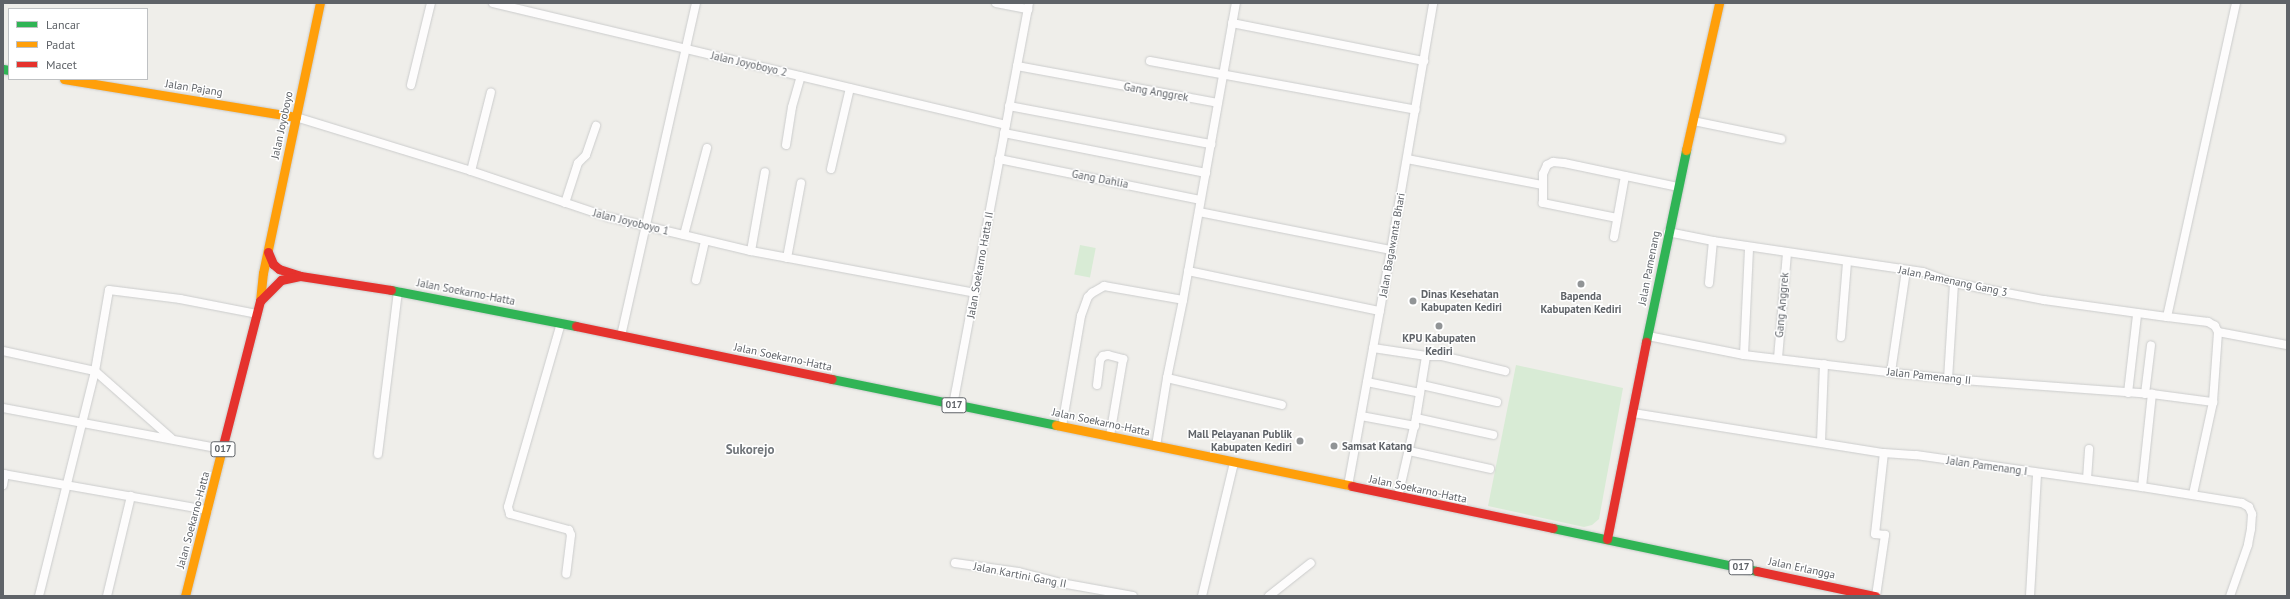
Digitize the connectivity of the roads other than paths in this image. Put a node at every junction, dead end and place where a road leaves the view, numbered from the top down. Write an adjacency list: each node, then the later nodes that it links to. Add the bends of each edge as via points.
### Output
1 (320, 3): 25 (main road, Jalan Joyoboyo)
2 (431, 3): 19 (street)
3 (493, 3): 12 (street, Jalan Joyoboyo 2)
4 (696, 3): 12 (street)
5 (996, 3): 10 (street)
6 (1236, 3): 11 (street)
7 (1433, 3): 14 (street, Jalan Bagawanta Bhari)
8 (1718, 3): 26 (main road, Jalan Pamenang)
9 (2236, 3): 73 (street)
10 (1029, 6): 15 (street, Jalan Soekarno Hatta II)
11 (1232, 23): 14 (street); 16 (street)
12 (685, 49): 17 (street, Jalan Joyoboyo 2); 47 (street)
13 (1150, 61): 16 (street)
14 (1424, 61): 24 (street, Jalan Bagawanta Bhari)
15 (1017, 66): 22 (street, Gang Anggrek); 23 (street, Jalan Soekarno Hatta II)
16 (1224, 73): 22 (street); 24 (street)
17 (801, 76): 20 (street, Jalan Joyoboyo 2); 31 (street, via 792,107)
18 (70, 80): 25 (main road, Jalan Pajang)
19 (411, 85)
20 (850, 88): 28 (street, Jalan Joyoboyo 2); 35 (street)
21 (491, 92): 36 (street)
22 (1218, 103): 30 (street)
23 (1009, 106): 28 (street, Jalan Soekarno Hatta II); 30 (street)
24 (1416, 110): 33 (street, Jalan Bagawanta Bhari)
25 (296, 117): 36 (street, Jalan Joyoboyo 1); 56 (main road, Jalan Joyoboyo)
26 (1692, 121): 29 (street); 42 (main road, Jalan Pamenang)
27 (596, 126): 44 (street, via 586,155 578,163)
28 (1005, 129): 34 (street, Jalan Soekarno Hatta II); 38 (street, Jalan Joyoboyo 2)
29 (1781, 139)
30 (1211, 144): 38 (street)
31 (786, 145)
32 (707, 148): 49 (street)
33 (1407, 158): 41 (street); 54 (street, Jalan Bagawanta Bhari)
34 (999, 159): 43 (street, Gang Dahlia); 67 (street, Jalan Soekarno Hatta II)
35 (831, 169)
36 (470, 171): 44 (street, Jalan Joyoboyo 1)
37 (765, 172): 55 (street)
38 (1206, 173): 43 (street)
39 (1624, 176): 41 (street, via 1553,162 1547,165); 42 (street); 46 (street)
40 (801, 184): 58 (street)
41 (1542, 185): 46 (street, via 1542,201 1547,205)
42 (1678, 187): 48 (main road, Jalan Pamenang)
43 (1200, 200): 45 (street)
44 (565, 203): 47 (street, Jalan Joyoboyo 1)
45 (1199, 212): 54 (street); 61 (street)
46 (1617, 218): 50 (street)
47 (645, 226): 49 (street, Jalan Joyoboyo 1); 76 (street)
48 (1668, 232): 52 (street, Jalan Pamenang Gang 3); 77 (main road, Jalan Pamenang)
49 (684, 235): 51 (street, Jalan Joyoboyo 1)
50 (1614, 237)
51 (705, 240): 55 (street, Jalan Joyoboyo 1); 63 (street)
52 (1713, 241): 53 (street, Jalan Pamenang Gang 3); 64 (street)
53 (1749, 247): 57 (street, Jalan Pamenang Gang 3); 83 (street)
54 (1391, 250): 70 (street, Jalan Bagawanta Bhari)
55 (751, 251): 58 (street, Jalan Joyoboyo 1)
56 (268, 252): 62 (main road, via 273,264 279,269); 69 (main road, Jalan Joyoboyo)
57 (1787, 252): 59 (street, Jalan Pamenang Gang 3); 85 (street, Gang Anggrek)
58 (787, 258): 67 (street, Jalan Joyoboyo 1)
59 (1847, 262): 60 (street, Jalan Pamenang Gang 3); 78 (street)
60 (1906, 270): 65 (street, Jalan Pamenang Gang 3, via 1929,274); 89 (street)
61 (1188, 271): 68 (street); 70 (street)
62 (300, 276): 66 (main road, Jalan Soekarno-Hatta / 017); 69 (main road, Jalan Soekarno-Hatta / 017, via 282,280)
63 (696, 280)
64 (1709, 283)
65 (1954, 283): 72 (street, Jalan Pamenang Gang 3); 91 (street)
66 (398, 290): 74 (main road, Jalan Soekarno-Hatta / 017); 116 (street)
67 (975, 293): 99 (street, Jalan Soekarno Hatta II)
68 (1183, 300): 90 (street); 106 (street, via 1104,286 1088,297 1082,316)
69 (260, 301): 71 (main road, Jalan Soekarno-Hatta / 017)
70 (1380, 311): 81 (street, Jalan Bagawanta Bhari)
71 (257, 314): 87 (street, via 180,299 109,290); 112 (main road, Jalan Soekarno-Hatta / 017)
72 (2137, 315): 73 (street, Jalan Pamenang Gang 3); 95 (street)
73 (2167, 317): 75 (street, Jalan Pamenang Gang 3, via 2208,322 2215,326)
74 (561, 324): 76 (main road, Jalan Soekarno-Hatta / 017); 133 (street, via 508,508 510,514 569,530 571,535)
75 (2218, 332): 80 (street); 98 (street)
76 (621, 336): 99 (main road, Jalan Soekarno-Hatta / 017)
77 (1648, 336): 83 (street, Jalan Pamenang II); 102 (main road, Jalan Pamenang)
78 (1841, 337)
79 (2152, 345): 96 (street)
80 (2287, 345)
81 (1373, 348): 84 (street); 92 (street, Jalan Bagawanta Bhari)
82 (3, 351): 87 (street)
83 (1744, 355): 85 (street, Jalan Pamenang II)
84 (1426, 356): 88 (street, via 1442,356); 94 (street)
85 (1778, 358): 86 (street, Jalan Pamenang II)
86 (1824, 364): 89 (street, Jalan Pamenang II); 110 (street)
87 (95, 371): 104 (street); 109 (street)
88 (1505, 371)
89 (1891, 372): 91 (street, Jalan Pamenang II)
90 (1167, 378): 100 (street); 111 (street)
91 (1948, 379): 95 (street, Jalan Pamenang II)
92 (1367, 382): 94 (street); 103 (street, Jalan Bagawanta Bhari)
93 (1097, 385): 108 (street, via 1100,360 1103,356 1123,360)
94 (1421, 389): 97 (street); 105 (street)
95 (2128, 392): 96 (street, Jalan Pamenang II)
96 (2148, 394): 98 (street, Jalan Pamenang II); 125 (street)
97 (1497, 402)
98 (2213, 402): 126 (street)
99 (953, 405): 106 (main road, Jalan Soekarno-Hatta / 017)
100 (1282, 405)
101 (3, 408): 104 (street)
102 (1633, 413): 110 (street, Jalan Pamenang I); 130 (main road, Jalan Pamenang)
103 (1361, 416): 105 (street); 124 (street, Jalan Bagawanta Bhari)
104 (82, 422): 109 (street); 122 (street)
105 (1415, 422): 107 (street); 114 (street)
106 (1062, 426): 108 (main road, Jalan Soekarno-Hatta / 017)
107 (1493, 435)
108 (1110, 436): 111 (main road, Jalan Soekarno-Hatta / 017)
109 (171, 438): 112 (street)
110 (1822, 442): 115 (street, Jalan Pamenang I)
111 (1156, 446): 117 (main road, Jalan Soekarno-Hatta / 017)
112 (223, 449): 129 (main road, Jalan Soekarno-Hatta / 017)
113 (2089, 449): 121 (street)
114 (1409, 451): 118 (street); 128 (street)
115 (1884, 453): 119 (street, Jalan Pamenang I, via 1916,455); 140 (street, via 1875,534 1885,535)
116 (378, 454)
117 (1234, 462): 124 (main road, Jalan Soekarno-Hatta / 017); 138 (street)
118 (1490, 469)
119 (2037, 473): 121 (street, Jalan Pamenang I); 141 (street)
120 (4, 474): 122 (street); 123 (street)
121 (2087, 479): 125 (street, Jalan Pamenang I)
122 (67, 483): 127 (street); 134 (street)
123 (3, 484)
124 (1348, 486): 128 (main road, Jalan Soekarno-Hatta / 017)
125 (2142, 487): 126 (street, Jalan Pamenang I)
126 (2193, 494): 142 (street, Jalan Pamenang I, via 2242,503 2249,507 2252,514 2248,545)
127 (131, 496): 129 (street); 135 (street)
128 (1398, 497): 130 (main road, Jalan Soekarno-Hatta / 017)
129 (208, 510): 136 (main road, Jalan Soekarno-Hatta / 017)
130 (1608, 539): 140 (main road, Jalan Erlangga / 017)
131 (955, 563): 137 (street, Jalan Kartini Gang II, via 1011,571)
132 (1311, 563): 139 (street)
133 (566, 574)
134 (39, 596)
135 (107, 596)
136 (185, 596)
137 (1133, 596)
138 (1202, 596)
139 (1269, 596)
140 (1875, 596)
141 (2030, 596)
142 (2230, 596)

